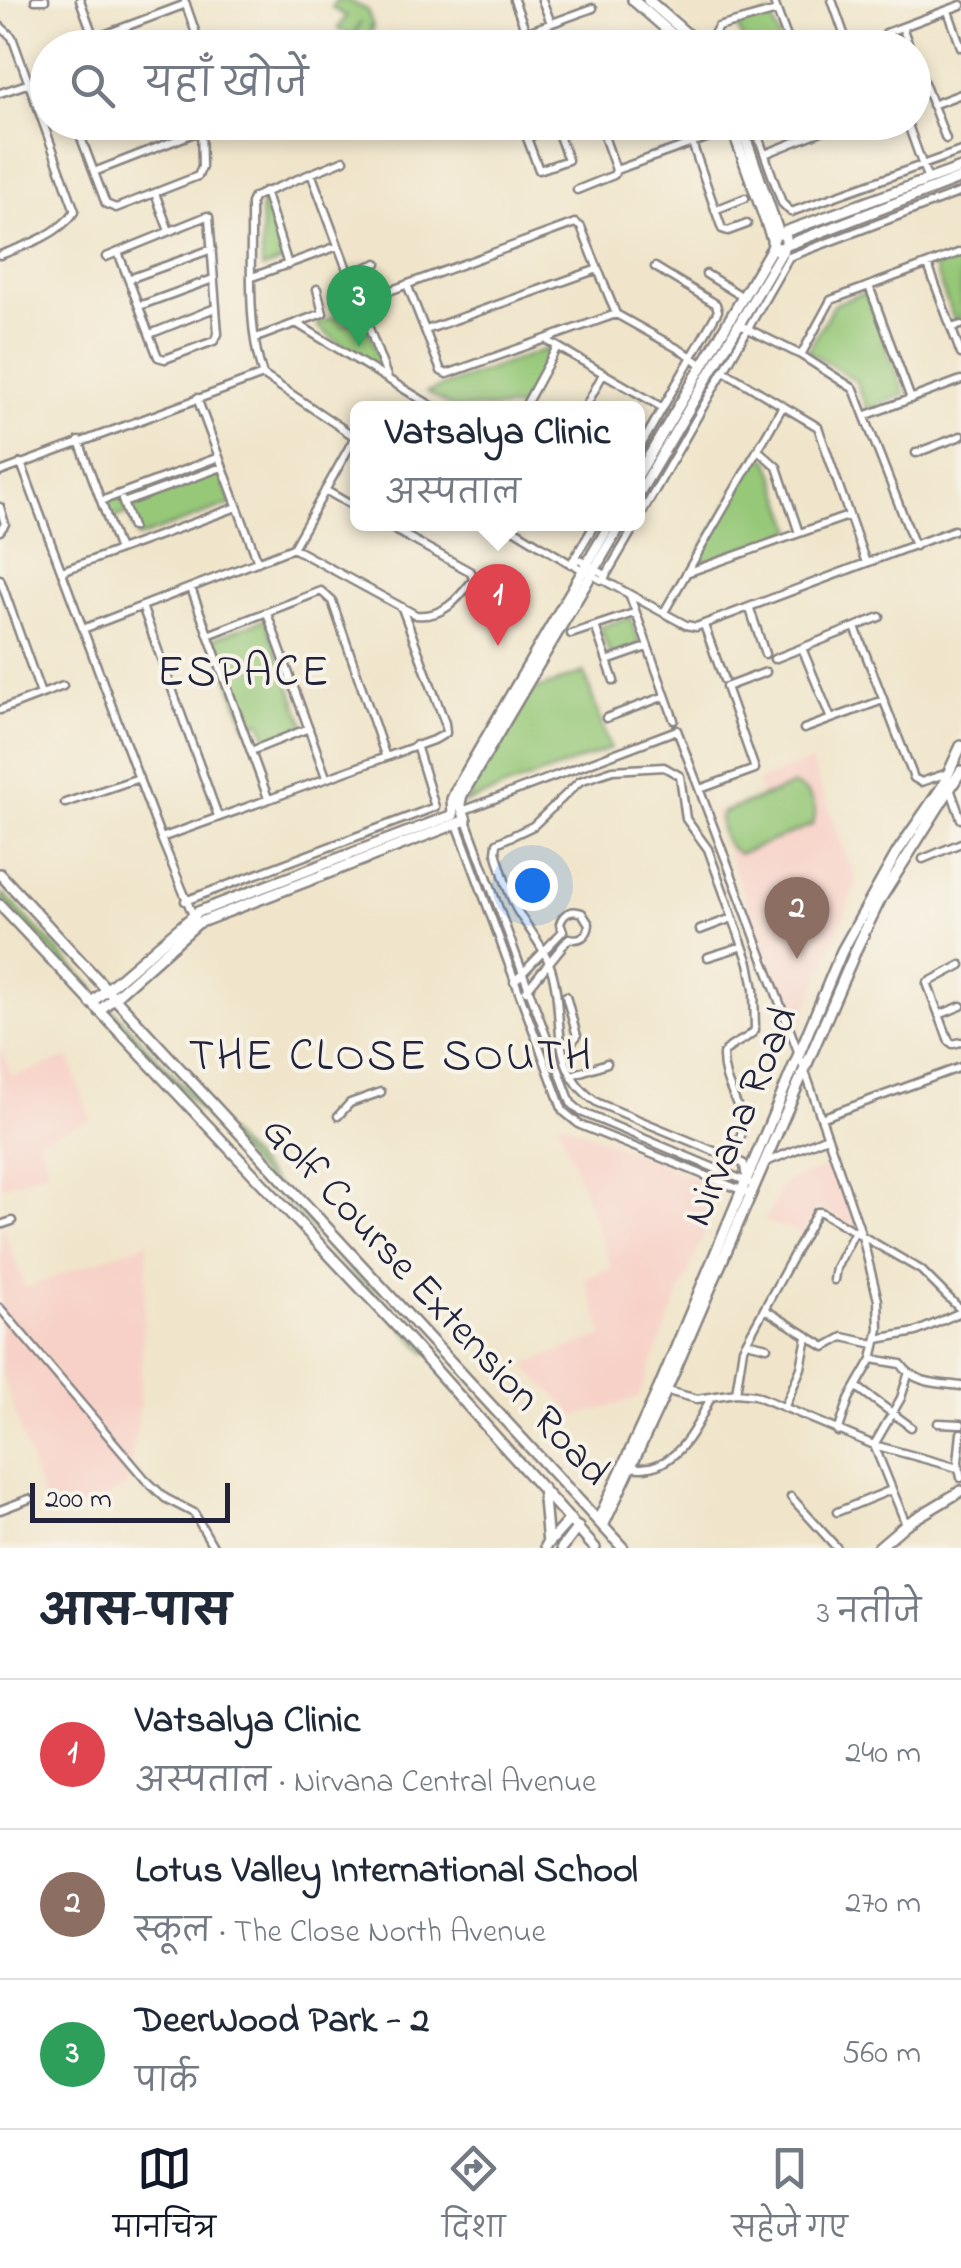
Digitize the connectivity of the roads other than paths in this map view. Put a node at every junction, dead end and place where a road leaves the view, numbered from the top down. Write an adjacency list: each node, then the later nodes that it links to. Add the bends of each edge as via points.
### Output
1 (35, 0): 2 (street)
2 (45, 0)
3 (80, 0): 18 (street)
4 (514, 0): 21 (street)
5 (542, 0): 15 (street)
6 (634, 0): 23 (main road)
7 (648, 0): 24 (main road)
8 (773, 0): 14 (street)
9 (832, 0): 27 (street)
10 (185, 2): 19 (street); 20 (street)
11 (961, 6): 13 (street)
12 (592, 8): 15 (street)
13 (948, 10): 17 (street); 30 (street)
14 (777, 11): 25 (street); 26 (street)
15 (551, 23): 22 (street)
16 (0, 26): 31 (street, via 12,37)
17 (902, 27): 28 (street); 29 (street)
18 (91, 30)
19 (114, 30)
20 (195, 30)
21 (525, 30)
22 (532, 30)
23 (668, 30)
24 (682, 30)
25 (716, 30)
26 (784, 30)
27 (844, 30)
28 (894, 30)
29 (903, 30)
30 (961, 47)
31 (27, 84): 32 (street); 33 (street)
32 (30, 92)
33 (0, 93)
34 (961, 94): 35 (street)
35 (932, 105): 36 (street)
36 (946, 139)
37 (48, 140): 74 (street, via 75,211 40,239)
38 (82, 140): 56 (street)
39 (169, 140): 56 (street)
40 (202, 140): 63 (street, via 202,172)
41 (528, 140): 42 (street, via 538,170 567,161)
42 (560, 140)
43 (605, 140): 54 (street)
44 (699, 140): 49 (street)
45 (740, 140): 68 (main road)
46 (759, 140): 51 (street)
47 (800, 140): 51 (street)
48 (914, 140): 53 (street)
49 (692, 143): 54 (street); 65 (street)
50 (961, 151): 53 (street)
51 (765, 154): 55 (street, via 791,212)
52 (344, 160): 57 (street)
53 (922, 165): 55 (street); 59 (street)
54 (616, 170): 61 (street)
55 (910, 170): 60 (street)
56 (94, 172): 63 (street, via 110,207)
57 (311, 173): 62 (street); 69 (street)
58 (959, 179): 59 (main road); 70 (main road); 97 (street, via 788,257)
59 (928, 180): 60 (main road)
60 (916, 185): 68 (main road)
61 (577, 190)
62 (265, 191): 77 (street); 83 (street, via 251,203)
63 (155, 194): 67 (street)
64 (745, 198): 65 (street)
65 (715, 210): 66 (street, via 724,231)
66 (747, 224)
67 (170, 231): 71 (street, via 207,216); 72 (street)
68 (776, 238): 70 (main road, via 779,250); 89 (main road)
69 (338, 246): 77 (street); 81 (street)
70 (785, 247): 94 (main road)
71 (212, 249): 84 (street); 85 (street)
72 (118, 252): 75 (street); 84 (street)
73 (961, 252): 78 (street)
74 (0, 255)
75 (106, 256)
76 (377, 262): 81 (street)
77 (288, 264): 83 (street)
78 (928, 264): 87 (street); 98 (street)
79 (655, 267): 106 (street, via 718,307)
80 (598, 269): 86 (street, via 576,223); 93 (street); 99 (street)
81 (348, 274): 90 (street)
82 (706, 274): 89 (street)
83 (252, 277): 101 (street)
84 (129, 279): 91 (street)
85 (214, 279): 91 (street); 92 (street)
86 (407, 284): 90 (street); 99 (street)
87 (868, 286): 105 (street, via 831,300); 113 (street)
88 (317, 289): 95 (street, via 323,313)
89 (742, 296): 107 (main road)
90 (359, 302): 110 (street)
91 (139, 306): 100 (street)
92 (215, 308): 100 (street); 100 (street, via 214,341 162,359)
93 (616, 314): 102 (street); 106 (street)
94 (741, 321): 97 (street); 107 (main road)
95 (296, 324): 101 (street); 110 (street)
96 (961, 325): 98 (street)
97 (751, 328): 105 (street); 107 (street)
98 (952, 328): 104 (street)
99 (426, 330): 102 (street, via 447,374)
100 (150, 334)
101 (256, 338): 109 (street)
102 (547, 340): 103 (street)
103 (557, 347): 108 (street); 115 (street)
104 (961, 354)
105 (800, 355): 119 (street, via 854,389)
106 (691, 356): 107 (street); 118 (street)
107 (712, 366): 117 (street); 129 (main road); 132 (main road); 138 (street)
108 (604, 374): 116 (street); 118 (street)
109 (263, 375): 112 (street); 120 (street)
110 (388, 380): 114 (street)
111 (961, 380): 113 (street)
112 (196, 398): 123 (street); 127 (street)
113 (911, 399): 119 (street)
114 (423, 401)
115 (528, 401)
116 (589, 401)
117 (783, 406): 125 (street); 141 (street, via 818,427)
118 (663, 408): 122 (street)
119 (867, 415): 152 (street)
120 (350, 434)
121 (961, 436): 126 (street)
122 (645, 439)
123 (79, 441): 128 (street); 135 (street)
124 (350, 448): 133 (street)
125 (758, 450): 151 (street, via 777,467); 160 (street)
126 (916, 453)
127 (218, 457): 130 (street); 134 (street)
128 (21, 463): 131 (street); 159 (street)
129 (645, 466)
130 (222, 467): 136 (street); 139 (street)
131 (0, 472)
132 (645, 483)
133 (325, 490): 137 (street); 153 (street)
134 (120, 494): 135 (street); 136 (street)
135 (101, 501): 154 (street)
136 (123, 503): 142 (street)
137 (350, 504)
138 (645, 505)
139 (238, 507): 154 (street); 156 (street)
140 (0, 508): 144 (street, via 6,524)
141 (848, 516): 151 (street); 157 (street)
142 (132, 527)
143 (954, 530): 152 (street)
144 (0, 531)
145 (396, 531): 166 (street, via 473,580 440,612 427,616)
146 (526, 531): 155 (street)
147 (591, 531): 155 (street)
148 (607, 531): 158 (main road)
149 (616, 531): 158 (main road)
150 (632, 531): 161 (street)
151 (798, 533): 160 (street)
152 (915, 546): 157 (street)
153 (293, 548): 156 (street); 166 (street)
154 (119, 550): 159 (street)
155 (573, 560): 158 (street)
156 (258, 562): 163 (street)
157 (866, 564): 167 (street)
158 (589, 569): 161 (street); 208 (main road, via 462,795)
159 (62, 572): 175 (street)
160 (687, 572): 169 (street)
161 (604, 578): 164 (street)
162 (0, 580): 187 (street)
163 (190, 588): 165 (street); 176 (street)
164 (630, 595): 168 (street); 169 (street)
165 (142, 606): 175 (street); 207 (street)
166 (402, 608): 196 (street, via 446,728)
167 (750, 608): 172 (street); 180 (street)
168 (634, 612): 173 (street); 178 (street)
169 (664, 612): 172 (street, via 686,625)
170 (268, 613): 176 (street); 194 (street); 199 (street, via 327,594)
171 (880, 617): 174 (street)
172 (704, 625): 184 (street)
173 (595, 626): 177 (street); 182 (street)
174 (856, 627): 179 (street); 189 (street)
175 (83, 629): 202 (street)
176 (208, 634): 198 (street)
177 (572, 634)
178 (647, 647): 182 (street); 188 (street)
179 (802, 648): 181 (street); 192 (street)
180 (765, 654)
181 (774, 658)
182 (607, 661): 185 (street)
183 (766, 672): 203 (street, via 726,687 755,769)
184 (724, 680)
185 (614, 681)
186 (63, 686): 187 (street)
187 (42, 694): 190 (street)
188 (665, 696): 191 (street); 193 (street)
189 (883, 700): 192 (street); 200 (street, via 914,778 922,782)
190 (0, 710)
191 (606, 718)
192 (831, 719): 195 (street)
193 (674, 720)
194 (309, 728): 198 (street); 201 (street)
195 (804, 730)
196 (416, 745): 199 (street); 214 (street, via 435,808)
197 (961, 746): 200 (main road, Nirvana Road)
198 (251, 752): 205 (street)
199 (385, 756): 201 (street)
200 (958, 771): 204 (main road, Nirvana Road); 237 (main road, Nirvana Road, via 864,909)
201 (326, 777): 205 (street)
202 (139, 778): 206 (street); 210 (street)
203 (700, 789): 208 (street, via 678,730); 237 (street)
204 (951, 791): 209 (street); 240 (main road, Nirvana Road, via 881,898)
205 (268, 798): 207 (street)
206 (65, 804)
207 (218, 816): 210 (street)
208 (459, 818): 217 (main road); 224 (street); 225 (street)
209 (961, 819)
210 (161, 838): 214 (street)
211 (961, 843): 212 (street)
212 (923, 858)
213 (0, 874): 227 (main road, Golf Course Extension Road)
214 (186, 902): 217 (street)
215 (0, 905): 231 (main road, Golf Course Extension Road)
216 (732, 918): 218 (street); 219 (street); 220 (street, via 708,849 686,820 680,776 664,767 614,770 580,782 533,826 497,843 514,906)
217 (192, 922): 227 (main road)
218 (700, 930)
219 (742, 946): 221 (street); 250 (street, via 756,1024 752,1035 723,1055 744,1127)
220 (544, 952): 222 (street); 222 (street, via 563,931 568,912 586,916 586,934 569,938); 224 (street)
221 (708, 957)
222 (550, 964): 226 (street); 235 (street)
223 (961, 965): 232 (street, via 928,981)
224 (522, 975): 225 (street); 226 (street)
225 (514, 982): 229 (street)
226 (527, 990): 229 (street); 233 (street)
227 (111, 992): 231 (main road); 264 (main road, Golf Course Extension Road)
228 (566, 996): 235 (street, via 577,1036)
229 (520, 997): 236 (street)
230 (961, 1006): 232 (street)
231 (95, 1007): 266 (main road, Golf Course Extension Road)
232 (938, 1015): 234 (street, via 949,1042)
233 (546, 1042): 236 (street); 241 (street)
234 (961, 1042)
235 (561, 1043): 242 (street)
236 (538, 1046): 243 (street)
237 (799, 1054): 240 (street); 252 (main road, Nirvana Road)
238 (607, 1063): 242 (street)
239 (961, 1067): 248 (street)
240 (804, 1070): 248 (street); 251 (main road, Nirvana Road)
241 (558, 1073): 243 (street); 245 (street)
242 (572, 1075): 250 (street, via 580,1091 598,1103)
243 (549, 1076): 246 (street)
244 (381, 1092): 247 (street)
245 (571, 1103): 246 (street); 252 (street)
246 (563, 1111): 252 (street, via 580,1125)
247 (338, 1116)
248 (821, 1118): 249 (street)
249 (828, 1136): 251 (street); 255 (street)
250 (731, 1157): 252 (street, via 744,1164)
251 (764, 1163): 252 (main road, Nirvana Road)
252 (749, 1185): 270 (main road, Nirvana Road)
253 (12, 1221): 254 (street)
254 (0, 1225)
255 (859, 1234): 256 (street); 258 (street, via 817,1212); 259 (street, via 921,1270); 261 (street, via 880,1310)
256 (834, 1280)
257 (0, 1308): 299 (street, via 145,1480 199,1520)
258 (764, 1310): 260 (street); 262 (street)
259 (961, 1311): 261 (street)
260 (807, 1337): 261 (street, via 825,1347 843,1337); 273 (street)
261 (874, 1341): 265 (street)
262 (747, 1342): 263 (street); 271 (street)
263 (766, 1347)
264 (445, 1353): 266 (main road); 281 (main road, Golf Course Extension Road)
265 (872, 1359): 267 (street, via 902,1364); 268 (street)
266 (432, 1366): 283 (main road, Golf Course Extension Road)
267 (908, 1375): 269 (street); 274 (street)
268 (857, 1386): 274 (street); 278 (street)
269 (961, 1386)
270 (662, 1390): 272 (street); 282 (main road, Nirvana Road); 295 (main road, Nirvana Road)
271 (736, 1393): 272 (street); 273 (street)
272 (710, 1399): 282 (street, via 684,1446 657,1465)
273 (785, 1406): 278 (street)
274 (891, 1413): 277 (street); 280 (street)
275 (938, 1422): 276 (street)
276 (961, 1424)
277 (911, 1427)
278 (838, 1432): 280 (street)
279 (961, 1433): 284 (street)
280 (874, 1445): 284 (street); 287 (street)
281 (538, 1456): 283 (main road); 295 (main road, Golf Course Extension Road)
282 (632, 1466): 295 (main road, Nirvana Road)
283 (523, 1468): 286 (main road, Golf Course Extension Road)
284 (958, 1468): 285 (street)
285 (961, 1478)
286 (543, 1488): 294 (main road, Golf Course Extension Road); 298 (main road)
287 (892, 1490): 293 (street); 296 (street)
288 (961, 1491): 296 (main road)
289 (0, 1496): 292 (street)
290 (791, 1497): 303 (street)
291 (29, 1500): 292 (street)
292 (2, 1509)
293 (837, 1512)
294 (570, 1519): 297 (main road, Golf Course Extension Road); 298 (main road)
295 (601, 1523): 302 (main road, Golf Course Extension Road)
296 (906, 1524): 304 (main road)
297 (578, 1528): 300 (main road); 301 (main road, Golf Course Extension Road)
298 (546, 1546)
299 (214, 1548)
300 (562, 1548)
301 (595, 1548)
302 (623, 1548)
303 (836, 1548)
304 (878, 1548)

